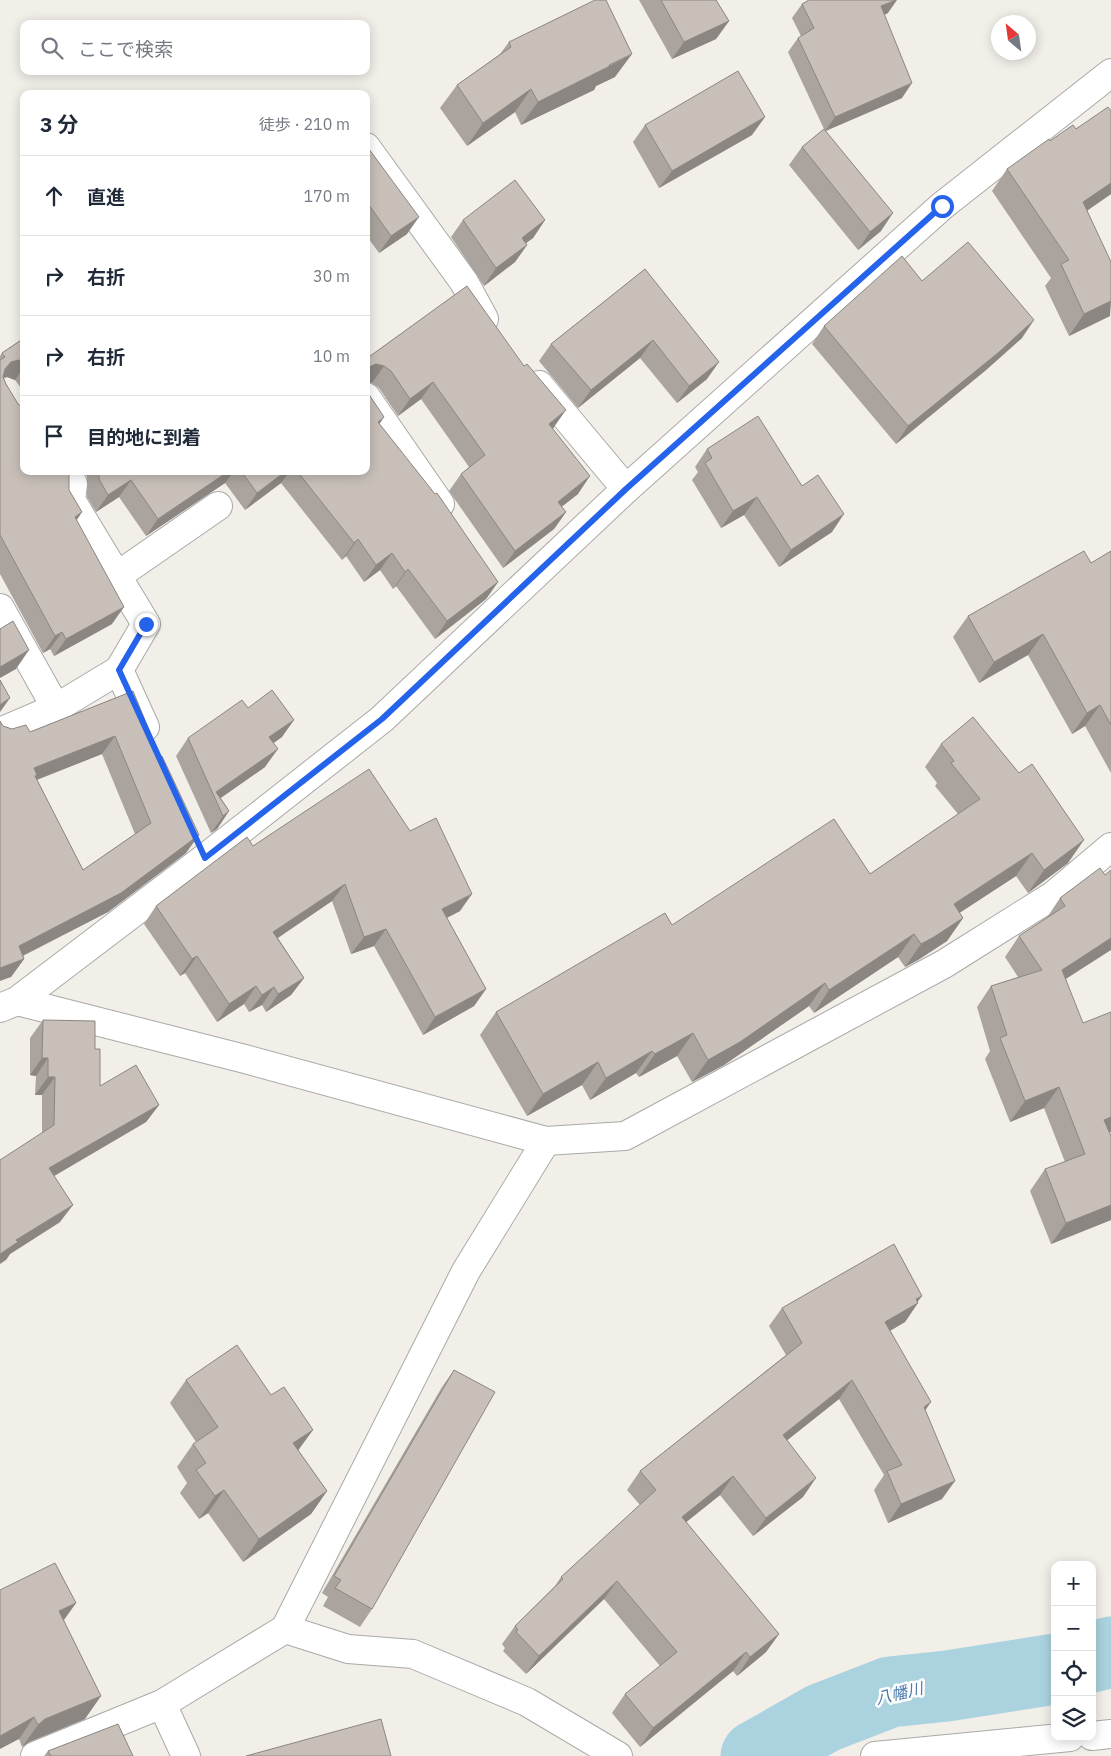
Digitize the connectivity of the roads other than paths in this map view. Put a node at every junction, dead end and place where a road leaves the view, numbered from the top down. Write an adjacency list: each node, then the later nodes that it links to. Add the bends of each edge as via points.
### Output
1 (1111, 73): 7 (street, via 942,206)
2 (370, 153): 3 (street, via 464,282 486,322)
3 (499, 337)
4 (524, 368): 7 (street)
5 (370, 403): 9 (street)
6 (68, 475): 10 (street, via 73,484 71,500)
7 (626, 489): 12 (street)
8 (218, 506): 10 (street)
9 (456, 529)
10 (117, 576): 14 (street, via 146,624)
11 (490, 578): 12 (street)
12 (507, 602): 20 (street, via 382,719)
13 (0, 608): 15 (street)
14 (119, 670): 15 (street); 17 (street)
15 (56, 708): 16 (street)
16 (0, 732)
17 (156, 751)
18 (193, 831): 20 (street)
19 (1111, 847): 22 (street, via 1054,895 944,964 625,1136)
20 (205, 858): 21 (street)
21 (9, 1005): 22 (street, via 245,1059)
22 (546, 1141): 23 (street, via 466,1271)
23 (285, 1630): 24 (street); 30 (street, via 348,1649 413,1654 527,1702)
24 (162, 1704): 28 (street); 29 (street)
25 (1111, 1734): 26 (street)
26 (1096, 1736)
27 (1051, 1739): 31 (street)
28 (35, 1756)
29 (186, 1756)
30 (618, 1756)
31 (875, 1756)

